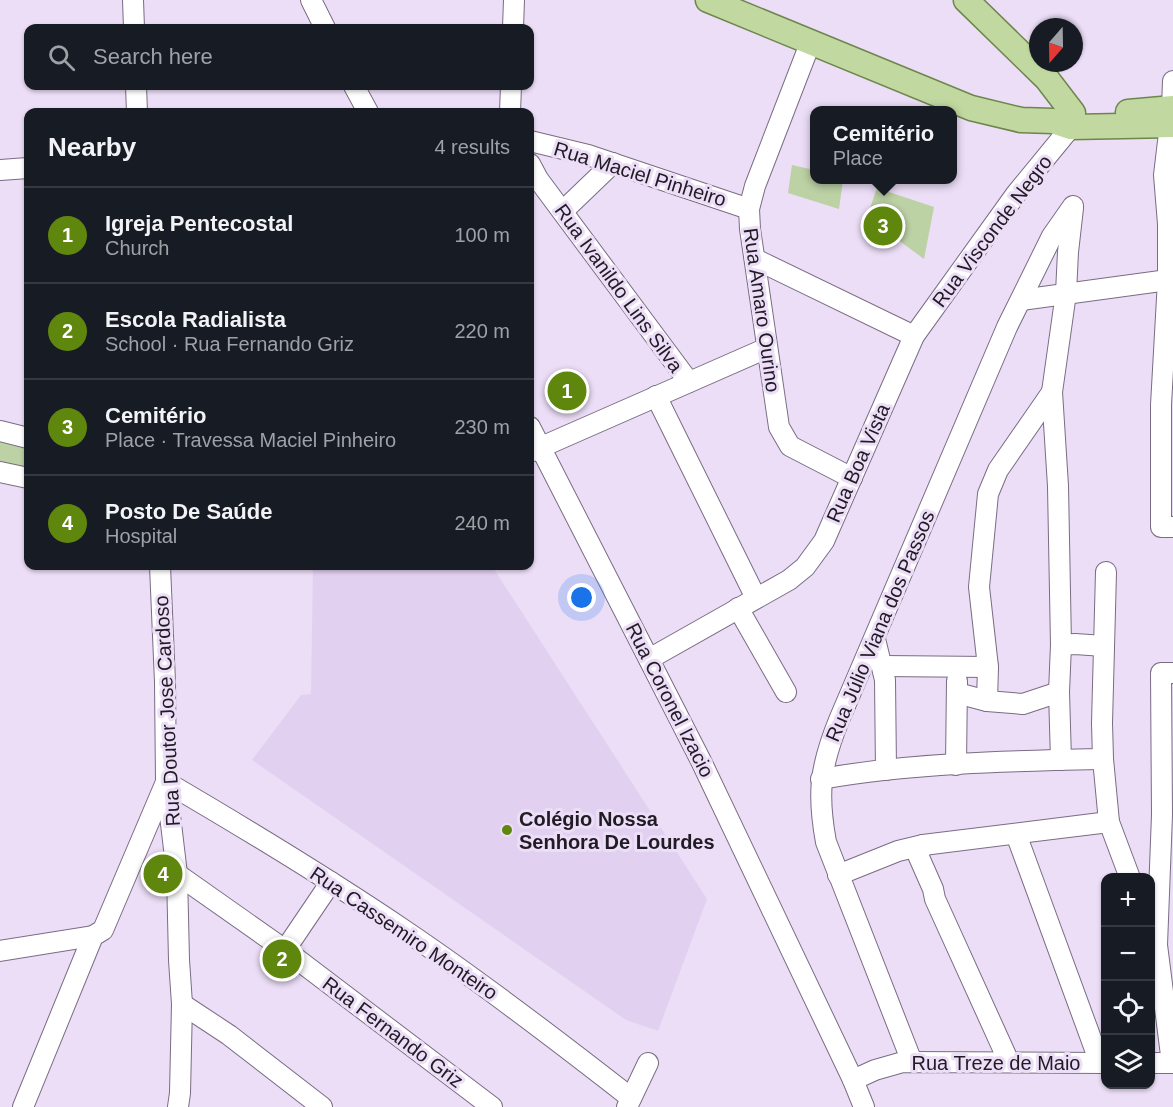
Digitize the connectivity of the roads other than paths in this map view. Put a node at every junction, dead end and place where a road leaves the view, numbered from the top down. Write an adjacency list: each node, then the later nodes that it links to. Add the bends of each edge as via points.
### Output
1 (133, 0): 6 (street)
2 (311, 0): 7 (street)
3 (514, 0): 8 (street)
4 (712, 0): 9 (main road)
5 (966, 0): 18 (main road, via 1047,79)
6 (134, 24)
7 (323, 24)
8 (513, 24)
9 (811, 41): 18 (main road, via 971,108 1021,120); 24 (street, Rua Amaro Ourino)
10 (1173, 81): 17 (street)
11 (136, 90): 14 (street)
12 (356, 90): 15 (street)
13 (511, 90): 16 (street)
14 (137, 108)
15 (366, 108)
16 (510, 108)
17 (1172, 117): 18 (main road); 27 (street, via 1164,175)
18 (1066, 120): 30 (street, Rua Visconde Negro)
19 (534, 142): 20 (street, Rua Maciel Pinheiro)
20 (613, 163): 24 (street, Rua Maciel Pinheiro); 25 (street)
21 (24, 168): 22 (street)
22 (0, 170)
23 (534, 170): 25 (street, Rua Ivanildo Lins Silva)
24 (749, 209): 26 (street, Rua Amaro Ourino)
25 (563, 211): 32 (street, Rua Ivanildo Lins Silva)
26 (755, 259): 30 (street); 31 (street, Rua Amaro Ourino)
27 (1168, 280): 28 (street); 41 (street, via 1161,405)
28 (1066, 293): 29 (street); 29 (street, Rua Júlio Viana dos Passos, via 1073,206 1052,236); 33 (street)
29 (1021, 300): 46 (street, Rua Júlio Viana dos Passos)
30 (914, 336): 40 (street, Rua Boa Vista)
31 (766, 348): 32 (street); 40 (street, Rua Amaro Ourino, via 779,427 785,439 801,454)
32 (689, 382): 34 (street)
33 (1052, 392): 47 (street); 52 (street, via 998,470 988,494 979,587)
34 (656, 396): 37 (street); 44 (street)
35 (0, 431): 36 (street)
36 (24, 437)
37 (535, 450): 49 (street, Rua Coronel Izacio)
38 (0, 472): 39 (street)
39 (24, 477)
40 (852, 478): 44 (street, Rua Boa Vista, via 824,540 805,567)
41 (1167, 527)
42 (160, 570): 63 (street, Rua Doutor Jose Cardoso)
43 (1106, 572): 48 (street)
44 (756, 598): 45 (street, Rua Boa Vista)
45 (738, 609): 49 (street, Rua Boa Vista); 54 (street)
46 (875, 639): 50 (street); 62 (street, Rua Júlio Viana dos Passos, via 830,742)
47 (1062, 645): 48 (street); 55 (street)
48 (1104, 646): 58 (street)
49 (650, 658): 84 (street, Rua Coronel Izacio)
50 (883, 666): 51 (street); 61 (street)
51 (957, 667): 52 (street); 56 (street)
52 (988, 667): 57 (street)
53 (1167, 673): 71 (street)
54 (786, 692)
55 (1059, 692): 57 (street, via 1023,704); 59 (street)
56 (957, 693): 57 (street); 60 (street)
57 (987, 701)
58 (1103, 759): 59 (street); 64 (street)
59 (1060, 760): 60 (street)
60 (956, 765): 61 (street)
61 (886, 770): 62 (street)
62 (821, 779): 69 (street, Rua Júlio Viana dos Passos, via 824,833)
63 (166, 782): 68 (street, Rua Doutor Jose Cardoso); 70 (street, Rua Cassemiro Monteiro); 72 (street, via 103,930)
64 (1109, 822): 65 (street); 67 (street)
65 (1016, 834): 66 (street); 77 (street)
66 (923, 845): 69 (street); 79 (street, via 918,855 935,899)
67 (1128, 873)
68 (177, 874): 74 (street, Rua Fernando Griz); 76 (street, Rua Doutor Jose Cardoso)
69 (838, 874): 78 (street, Rua Júlio Viana dos Passos)
70 (331, 882): 74 (street); 86 (street, Rua Cassemiro Monteiro, via 461,969)
71 (1155, 927)
72 (93, 936): 75 (street); 87 (street)
73 (1155, 944): 83 (street)
74 (285, 950): 89 (street, Rua Fernando Griz)
75 (0, 951)
76 (182, 1004): 85 (street, Rua Doutor Jose Cardoso); 88 (street, via 222,1029)
77 (1101, 1058)
78 (912, 1062): 79 (street, Rua Treze de Maio); 84 (street, Rua Treze de Maio, via 875,1070)
79 (1009, 1062): 81 (street, Rua Treze de Maio)
80 (648, 1063): 86 (street)
81 (1101, 1063)
82 (1155, 1063): 83 (street)
83 (1173, 1063)
84 (853, 1080): 90 (street, Rua Coronel Izacio)
85 (180, 1102)
86 (629, 1102)
87 (23, 1107)
88 (322, 1107)
89 (492, 1107)
90 (864, 1107)

